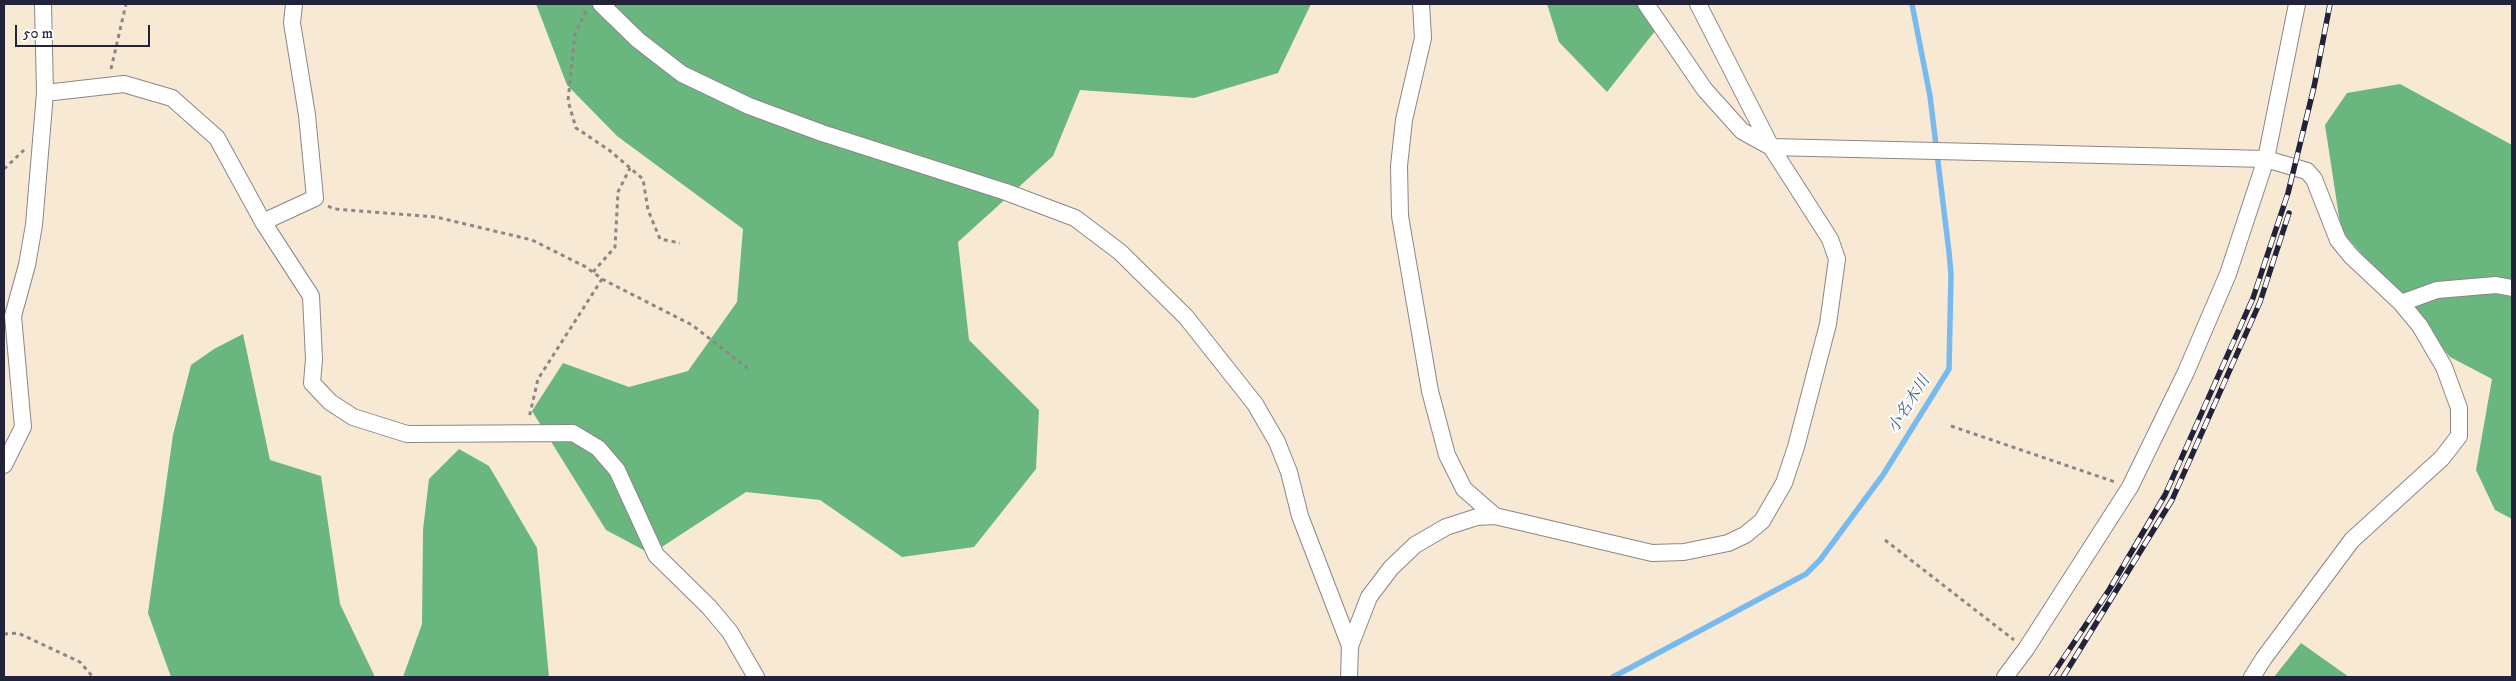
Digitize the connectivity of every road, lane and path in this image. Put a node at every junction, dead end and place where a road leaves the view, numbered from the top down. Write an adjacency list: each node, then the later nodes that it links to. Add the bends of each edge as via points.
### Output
1 (43, 4): 11 (street)
2 (126, 4): 10 (path)
3 (294, 4): 15 (street, via 292,22)
4 (589, 4): 14 (path, via 574,34 568,102 576,128)
5 (601, 4): 30 (street, via 638,40 682,74 749,106 1075,218 1120,252 1186,317 1255,404 1290,472 1300,516)
6 (1421, 4): 27 (street, via 1423,38 1404,120 1400,157 1400,216 1430,391 1447,455 1464,489)
7 (1646, 4): 12 (street, via 1705,90 1742,131)
8 (1698, 4): 12 (street)
9 (2297, 4): 13 (street)
10 (110, 70)
11 (45, 93): 16 (street, via 124,84 172,98 217,138); 25 (street, via 34,225 13,316 23,427)
12 (1771, 147): 13 (street); 27 (street, via 1830,239 1836,259 1828,324 1796,447 1784,483 1762,521 1728,543 1684,552 1652,553)
13 (2266, 159): 21 (street, via 2307,171 2314,179 2338,240); 26 (street, via 2228,274 2186,372)
14 (630, 168): 17 (path, via 643,179 648,210 660,239); 18 (path, via 618,192 614,247)
15 (315, 198): 16 (street); 18 (path, via 334,209 436,217 532,240)
16 (263, 222): 24 (street, via 311,296 312,383 330,402 353,417 407,434)
17 (680, 243)
18 (593, 272): 19 (path)
19 (602, 279): 22 (path, via 692,325); 24 (path, via 538,380)
20 (2512, 288): 21 (street, via 2496,285 2437,290)
21 (2401, 303): 36 (street, via 2420,326 2444,367 2459,408 2459,436 2435,465 2352,540)
22 (750, 370)
23 (1951, 426): 26 (path)
24 (526, 431): 33 (street, via 573,432 598,448 617,470 656,555 730,632)
25 (4, 465)
26 (2130, 487): 31 (street)
27 (1495, 516): 30 (street, via 1477,517 1446,527 1415,545 1391,568 1369,597)
28 (1885, 540): 31 (path)
29 (4, 634): 32 (path, via 18,633 80,662)
30 (1350, 646): 34 (street)
31 (2026, 650): 35 (street)
32 (93, 677)
33 (756, 677)
34 (1349, 677)
35 (2006, 677)
36 (2252, 677)

